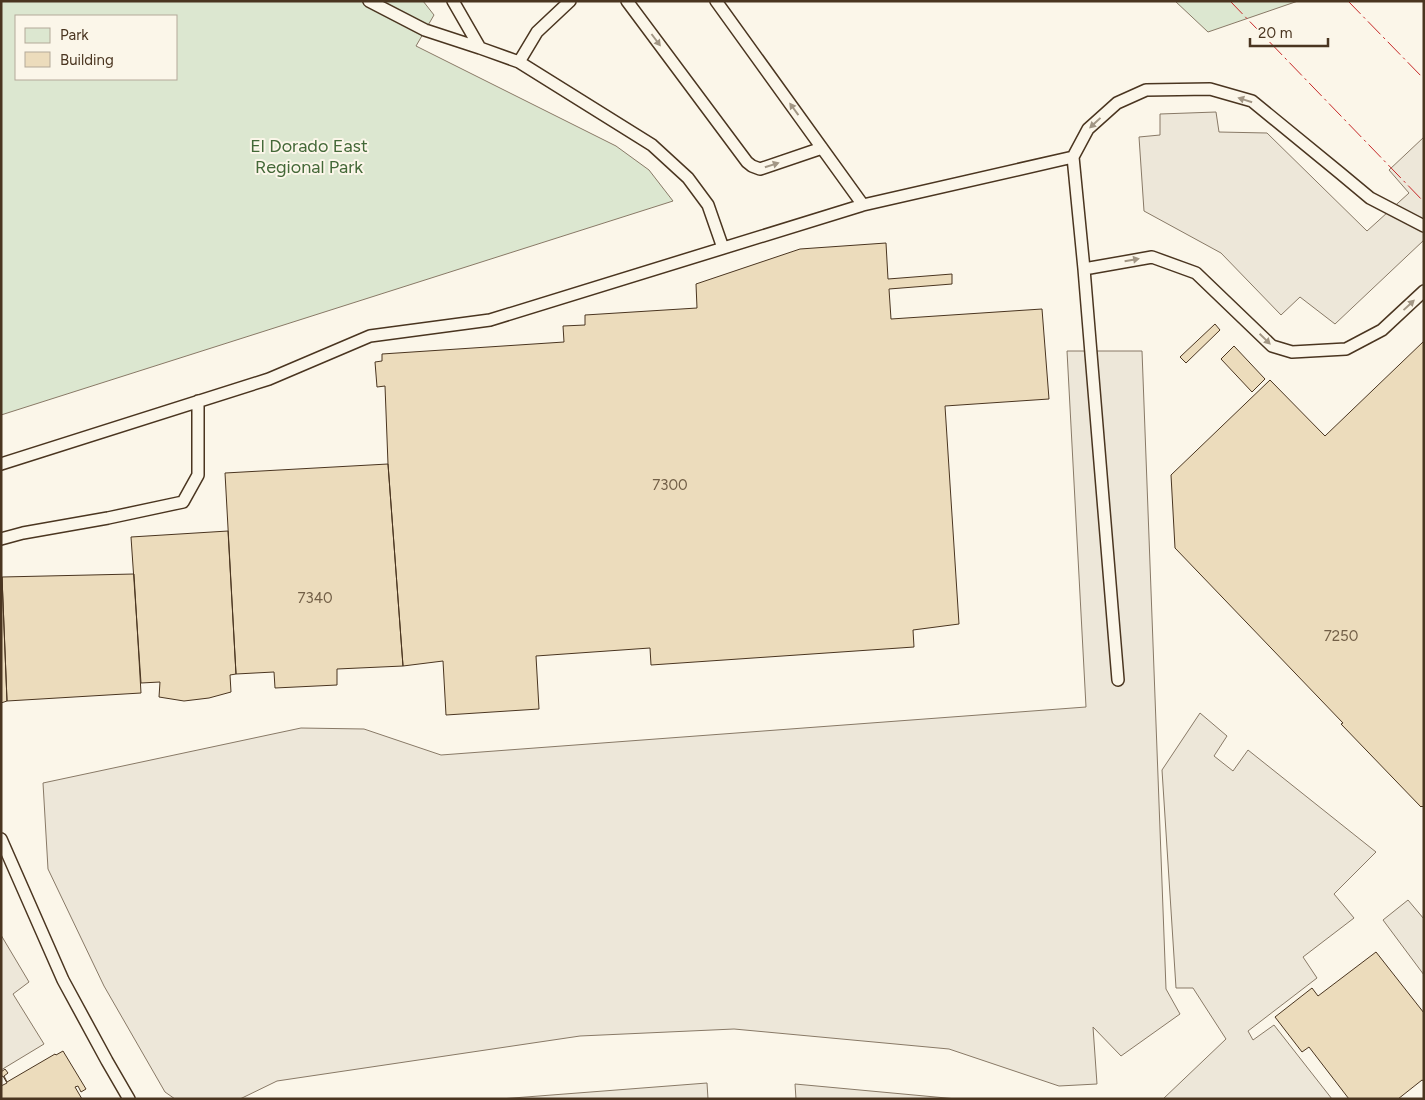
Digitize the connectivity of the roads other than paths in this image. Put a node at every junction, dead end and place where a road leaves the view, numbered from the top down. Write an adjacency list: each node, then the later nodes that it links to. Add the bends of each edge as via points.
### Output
1 (368, 1): 6 (lane, via 425,30)
2 (453, 1): 6 (lane)
3 (570, 1): 7 (lane, via 538,32)
4 (627, 1): 8 (lane, one-way to 8, via 752,166 760,169)
5 (716, 1): 8 (lane, one-way to 5)
6 (480, 48): 7 (lane)
7 (519, 62): 12 (lane, via 652,146 688,178 708,205)
8 (822, 148): 10 (lane)
9 (1073, 156): 10 (lane); 11 (lane, one-way to 9, via 1370,198 1252,101 1210,89 1146,90 1116,103 1088,129); 13 (lane)
10 (863, 204): 12 (lane)
11 (1424, 226)
12 (722, 248): 15 (lane, via 490,320 370,336 269,379)
13 (1084, 269): 14 (lane, one-way to 14, via 1152,257 1196,273 1272,346 1292,352 1346,349 1382,330); 18 (lane)
14 (1424, 291)
15 (198, 401): 16 (lane); 17 (lane, via 198,475 183,502)
16 (1, 464)
17 (1, 539)
18 (1118, 680)
19 (1, 839): 20 (lane, via 63,980)
20 (129, 1099)

